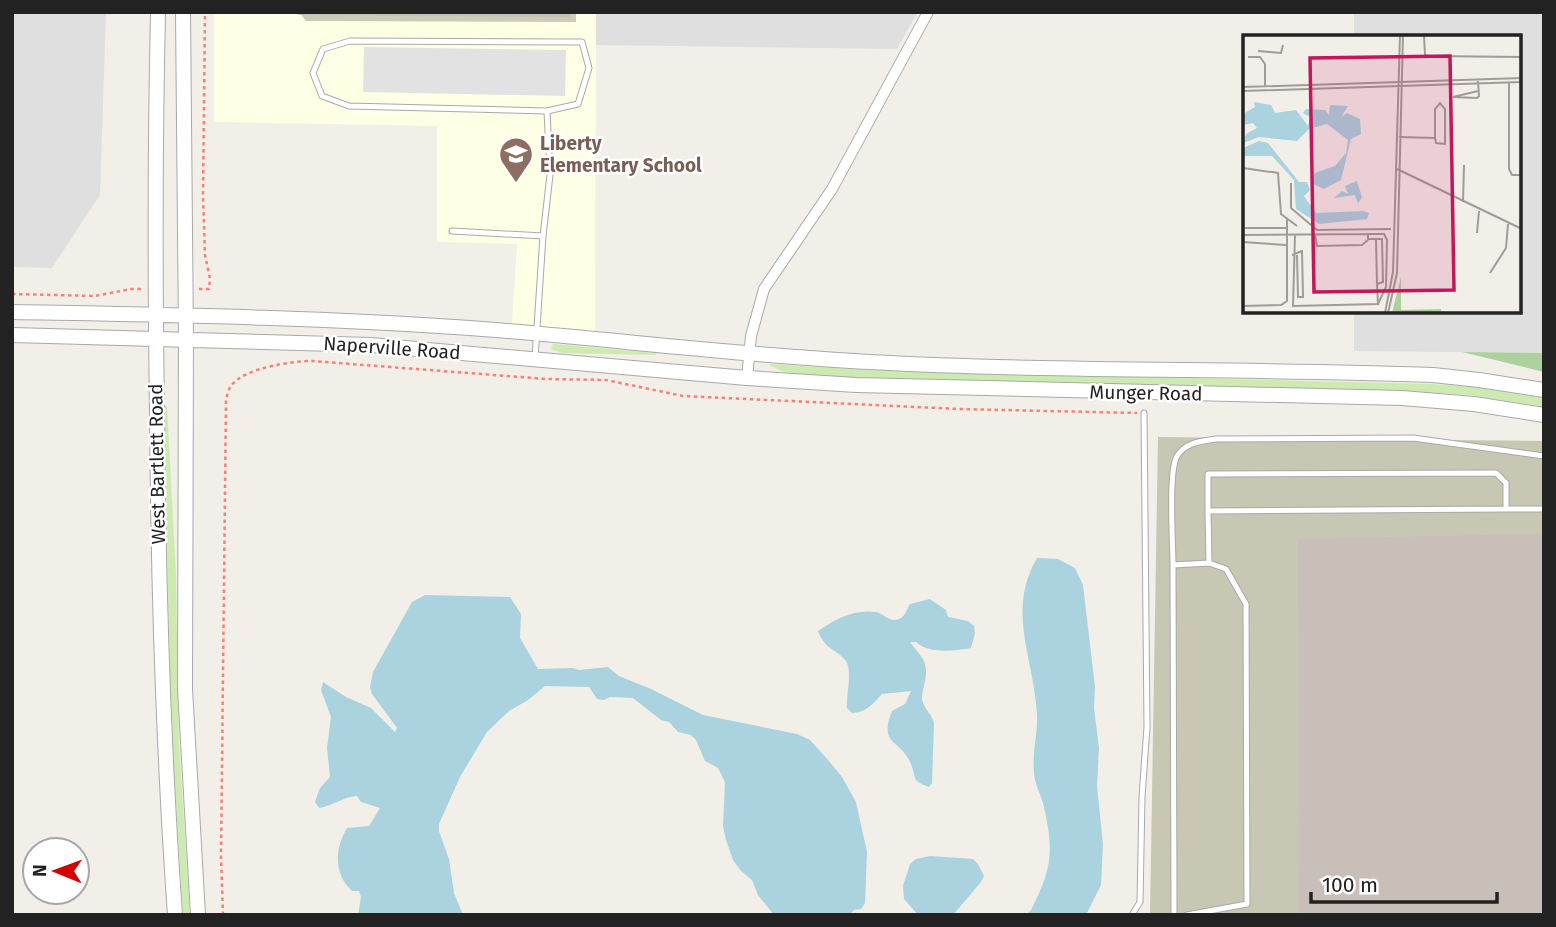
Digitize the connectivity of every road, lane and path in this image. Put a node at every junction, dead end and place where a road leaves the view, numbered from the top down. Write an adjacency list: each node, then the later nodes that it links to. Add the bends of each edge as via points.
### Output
1 (158, 12): 12 (street, West Bartlett Road)
2 (183, 12): 13 (street, West Bartlett Road)
3 (205, 12): 9 (path, via 203,195)
4 (929, 12): 18 (street, via 832,189 764,289)
5 (547, 111): 5 (lane, via 349,106 322,96 313,74 323,49 350,41 582,42 589,68 578,103); 7 (lane, via 550,175)
6 (452, 232): 7 (lane)
7 (543, 236): 14 (lane)
8 (135, 289): 10 (path, via 95,296)
9 (209, 289)
10 (12, 294)
11 (12, 312): 12 (street, Naperville Road)
12 (156, 314): 13 (street, Naperville Road); 16 (street, West Bartlett Road)
13 (186, 315): 14 (street, Naperville Road); 17 (street, West Bartlett Road)
14 (537, 334): 18 (street, Naperville Road); 19 (lane)
15 (12, 335): 16 (street, Naperville Road)
16 (156, 338): 17 (street, Naperville Road); 30 (street, West Bartlett Road, via 162,705)
17 (186, 339): 19 (street, Naperville Road, via 365,345); 31 (street, West Bartlett Road, via 185,689)
18 (749, 354): 20 (street); 21 (street, Munger Road, via 886,363 1433,375)
19 (535, 358): 20 (street, Naperville Road)
20 (747, 378): 23 (street, Munger Road, via 921,388 1402,398)
21 (1544, 390)
22 (1144, 413): 32 (path, via 683,396 606,380 312,361 294,361 243,376 232,385 226,401); 33 (lane, via 1147,727 1140,902)
23 (1544, 415)
24 (1544, 456): 29 (lane, via 1413,438 1190,443 1177,456 1174,475)
25 (1506, 509): 26 (lane); 27 (lane); 27 (lane, via 1506,483 1496,473 1208,474)
26 (1544, 509)
27 (1208, 511): 28 (lane)
28 (1209, 564): 29 (lane); 35 (lane, via 1226,569 1246,604 1247,904)
29 (1173, 565): 34 (lane)
30 (175, 915)
31 (198, 915)
32 (223, 915)
33 (1132, 915)
34 (1174, 915)
35 (1187, 915)

